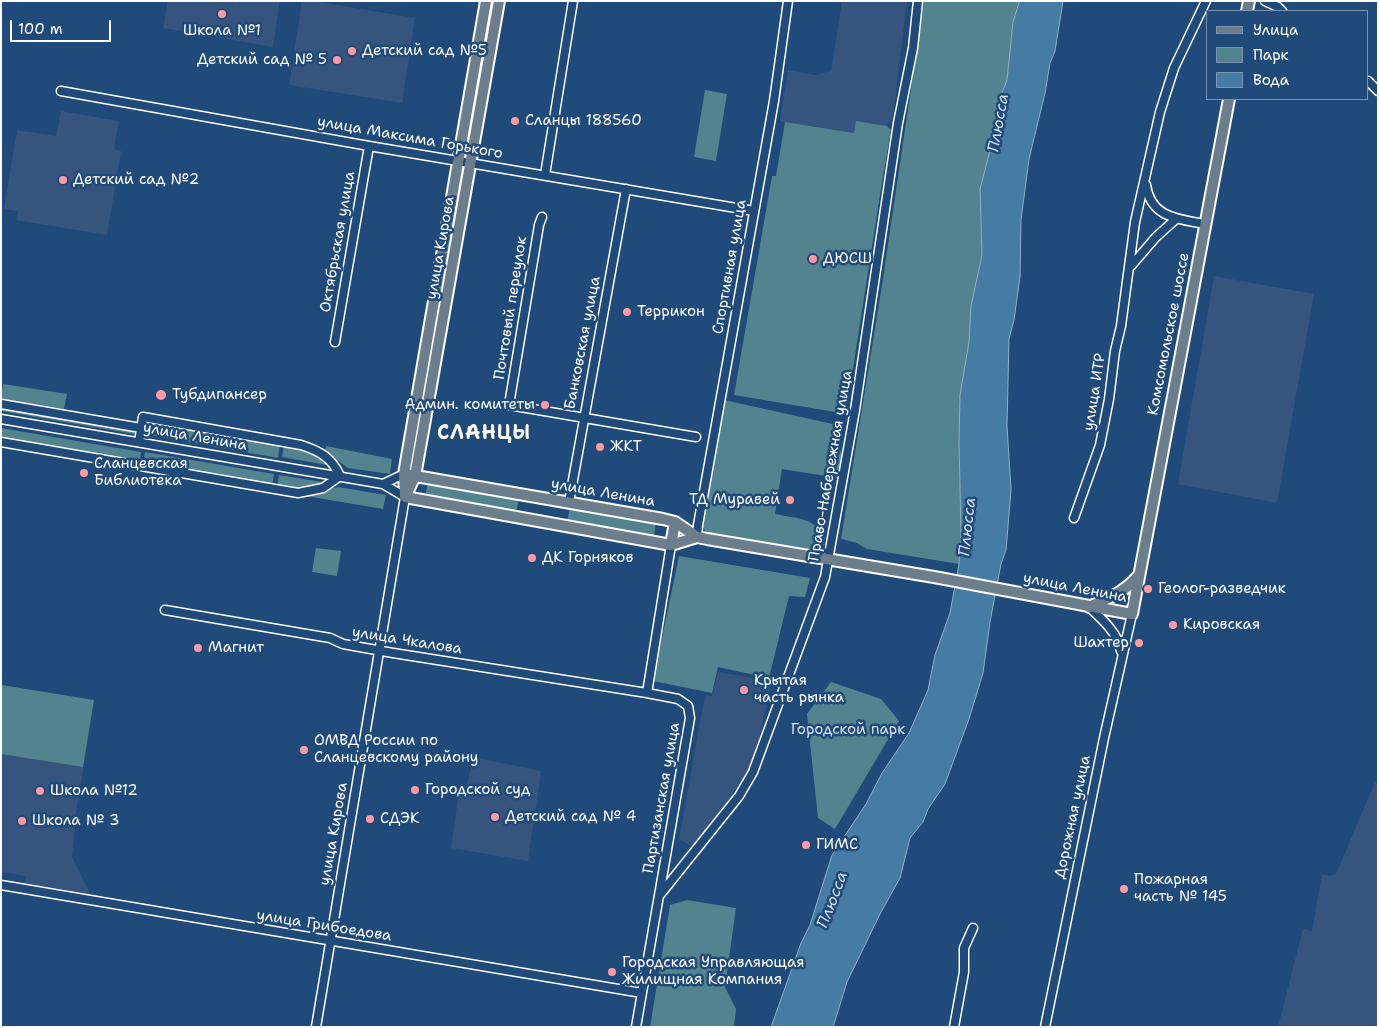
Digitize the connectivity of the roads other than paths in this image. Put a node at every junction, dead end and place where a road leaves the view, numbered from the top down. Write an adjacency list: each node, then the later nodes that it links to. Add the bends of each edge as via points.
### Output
1 (486, 1): 14 (main road, улица Кирова)
2 (500, 1): 15 (main road, улица Кирова)
3 (573, 1): 16 (street)
4 (788, 1): 19 (street, Спортивная улица)
5 (918, 1): 41 (street, Право-Набережная улица, via 856,410)
6 (1206, 1): 17 (street, улица ИТР, via 1174,68 1158,120)
7 (1266, 1): 8 (street)
8 (1281, 10)
9 (1369, 82): 11 (street)
10 (61, 91): 13 (street, улица Максима Горького)
11 (1378, 91)
12 (1229, 100): 22 (main road, Комсомольское шоссе)
13 (369, 146): 14 (street, улица Максима Горького); 24 (street, Октябрьская улица)
14 (458, 161): 15 (street, улица Максима Горького); 32 (main road, улица Кирова)
15 (471, 163): 16 (street, улица Максима Горького); 32 (main road, улица Кирова)
16 (545, 175): 18 (street, улица Максима Горького)
17 (1146, 180): 21 (street, улица ИТР, via 1152,203); 23 (street, улица ИТР, via 1135,222)
18 (626, 189): 19 (street, улица Максима Горького); 26 (street, Банковская улица)
19 (754, 211): 39 (street, Спортивная улица)
20 (542, 217): 26 (street, Почтовый переулок, via 538,225 509,405)
21 (1177, 219): 22 (street); 23 (street)
22 (1205, 224): 42 (main road, Комсомольское шоссе)
23 (1130, 267): 37 (street, улица ИТР, via 1100,444)
24 (335, 342)
25 (1, 404): 28 (street)
26 (583, 418): 29 (street); 36 (street, Банковская улица)
27 (1, 419): 31 (street, улица Ленина)
28 (141, 428): 31 (street); 33 (street, via 143,417 301,444 315,449 335,464)
29 (696, 437)
30 (1, 442): 33 (street, via 298,493 323,488)
31 (138, 442): 33 (street, улица Ленина)
32 (410, 475): 34 (street); 35 (main road, улица Кирова); 36 (main road, улица Ленина)
33 (340, 476): 34 (street, улица Ленина)
34 (383, 484): 35 (street, улица Ленина)
35 (405, 497): 40 (main road, улица Ленина); 46 (street, улица Кирова)
36 (569, 502): 38 (main road, улица Ленина)
37 (1074, 518)
38 (675, 522): 39 (main road, улица Ленина); 40 (main road)
39 (697, 537): 40 (main road, улица Ленина); 41 (main road, улица Ленина)
40 (671, 544): 48 (street)
41 (829, 559): 43 (main road, улица Ленина); 50 (street, Право-Набережная улица, via 819,595 753,772 739,796)
42 (1140, 574): 43 (main road, via 1126,590); 45 (main road, Комсомольское шоссе)
43 (1089, 607): 45 (main road, улица Ленина); 47 (street, via 1115,635)
44 (165, 610): 46 (street, улица Чкалова, via 330,638 343,644)
45 (1132, 614): 47 (street, Дорожная улица)
46 (380, 650): 48 (street, улица Чкалова); 52 (street, улица Кирова)
47 (1122, 655): 57 (street, Дорожная улица)
48 (647, 693): 50 (street, Партизанская улица, via 678,699 688,706 690,718)
49 (1, 885): 52 (street, улица Грибоедова)
50 (659, 896): 53 (street, Партизанская улица)
51 (972, 928): 56 (street, via 964,948 964,972)
52 (330, 942): 53 (street, улица Грибоедова); 54 (street, улица Кирова)
53 (642, 993): 55 (street, Партизанская улица)
54 (316, 1027)
55 (636, 1027)
56 (954, 1027)
57 (1044, 1027)

